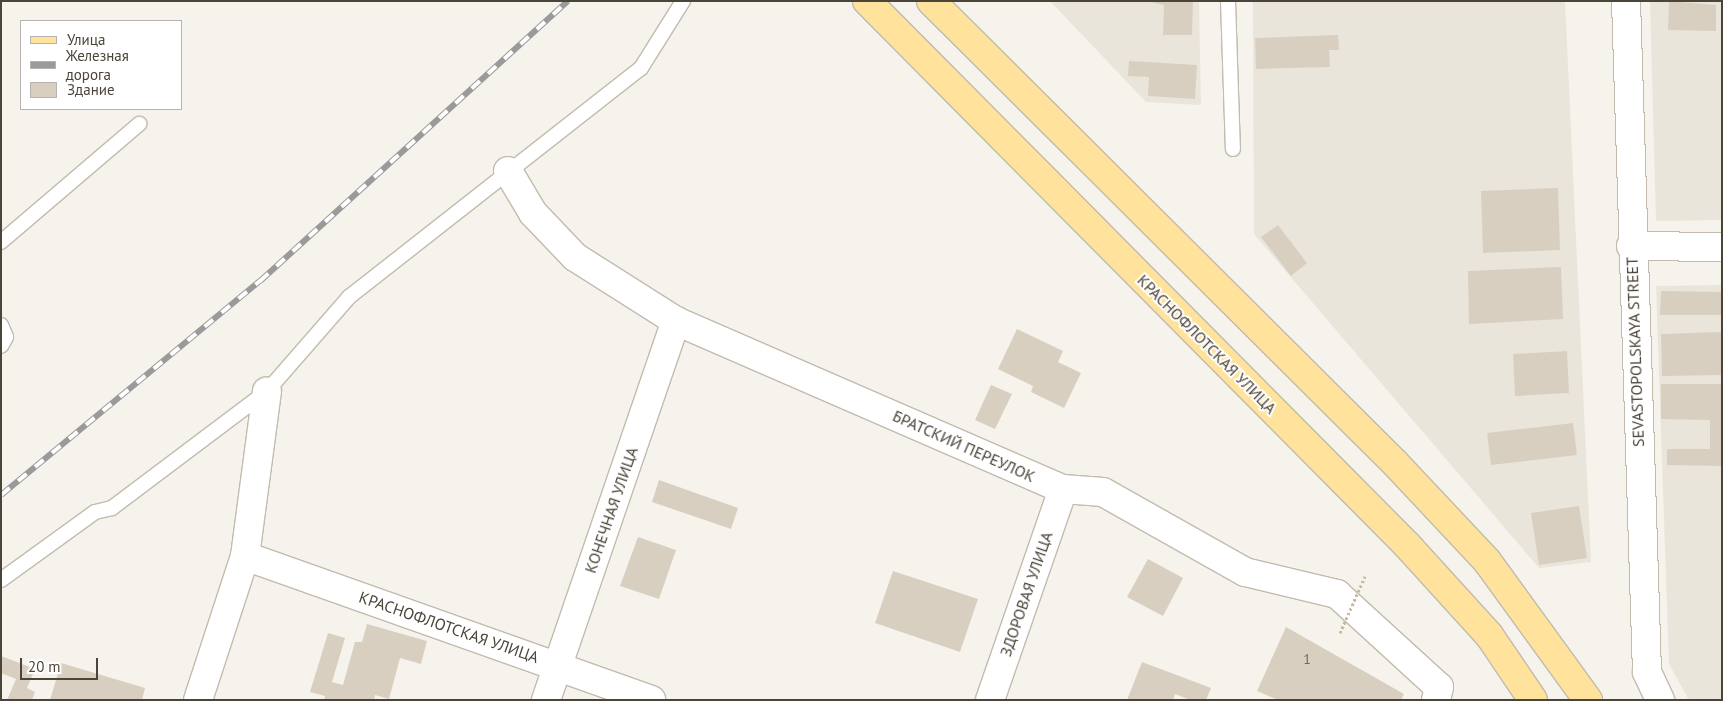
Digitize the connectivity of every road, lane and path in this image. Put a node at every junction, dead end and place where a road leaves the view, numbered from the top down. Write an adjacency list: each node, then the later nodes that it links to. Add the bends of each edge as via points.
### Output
1 (683, 1): 8 (lane, via 641,68)
2 (867, 1): 27 (main road, КРАСНОФЛОТСКАЯ УЛИЦА, via 1407,545 1488,635)
3 (931, 1): 28 (main road, via 1395,463 1487,561)
4 (1228, 1): 7 (lane)
5 (1626, 1): 10 (street, SEVASTOPOLSKAYA STREET)
6 (139, 124): 9 (lane)
7 (1233, 149)
8 (508, 171): 12 (street, БРАТСКИЙ ПЕРЕУЛОК, via 533,213 575,257); 15 (lane, via 349,297)
9 (1, 242)
10 (1631, 246): 11 (street); 29 (street, SEVASTOPOLSKAYA STREET, via 1648,672)
11 (1722, 247)
12 (676, 320): 16 (street, БРАТСКИЙ ПЕРЕУЛОК); 21 (street, КОНЕЧНАЯ УЛИЦА)
13 (1, 325): 14 (lane, via 6,336)
14 (1, 346)
15 (267, 391): 17 (street); 19 (lane, via 112,508 96,512)
16 (1063, 489): 22 (street, БРАТСКИЙ ПЕРЕУЛОК, via 1103,492 1245,572 1337,594); 26 (street, ЗДОРОВАЯ УЛИЦА)
17 (245, 556): 21 (street, КРАСНОФЛОТСКАЯ УЛИЦА); 23 (street)
18 (1365, 576): 20 (path, bridge)
19 (1, 580)
20 (1340, 633)
21 (557, 665): 24 (street, КОНЕЧНАЯ УЛИЦА); 25 (street, КРАСНОФЛОТСКАЯ УЛИЦА)
22 (1438, 694)
23 (198, 700)
24 (546, 700)
25 (651, 700)
26 (990, 700)
27 (1533, 700)
28 (1588, 700)
29 (1660, 700)

